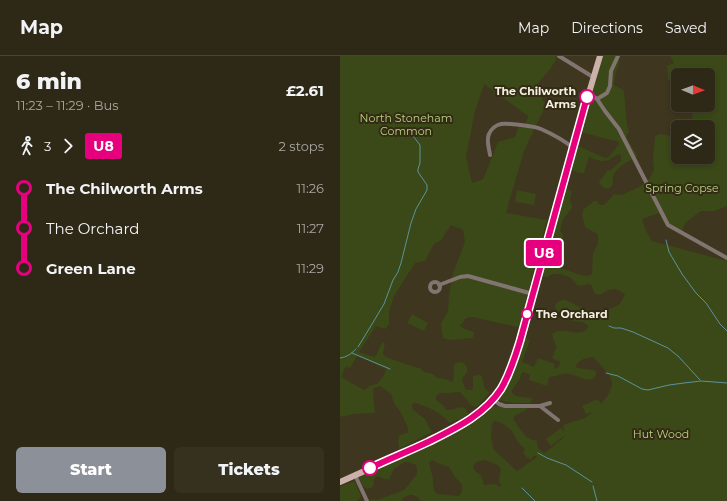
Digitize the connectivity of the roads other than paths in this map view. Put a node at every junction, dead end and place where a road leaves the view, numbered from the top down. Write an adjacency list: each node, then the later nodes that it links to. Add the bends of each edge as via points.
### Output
1 (559, 56): 4 (street)
2 (600, 56): 4 (main road)
3 (618, 56): 6 (street, via 610,86 606,93)
4 (593, 77): 5 (main road)
5 (588, 93): 6 (street); 7 (main road)
6 (597, 99): 9 (street, via 620,129 668,225)
7 (573, 148): 8 (street, via 540,128 501,124 489,134); 11 (main road)
8 (490, 155)
9 (727, 258)
10 (440, 285): 11 (street, via 468,276)
11 (533, 294): 12 (main road, via 512,365)
12 (493, 399): 14 (street, via 505,406); 16 (main road, via 471,419 455,428)
13 (550, 403): 14 (street)
14 (540, 406): 15 (street)
15 (558, 420)
16 (355, 475): 17 (main road); 18 (street)
17 (340, 482)
18 (367, 501)

